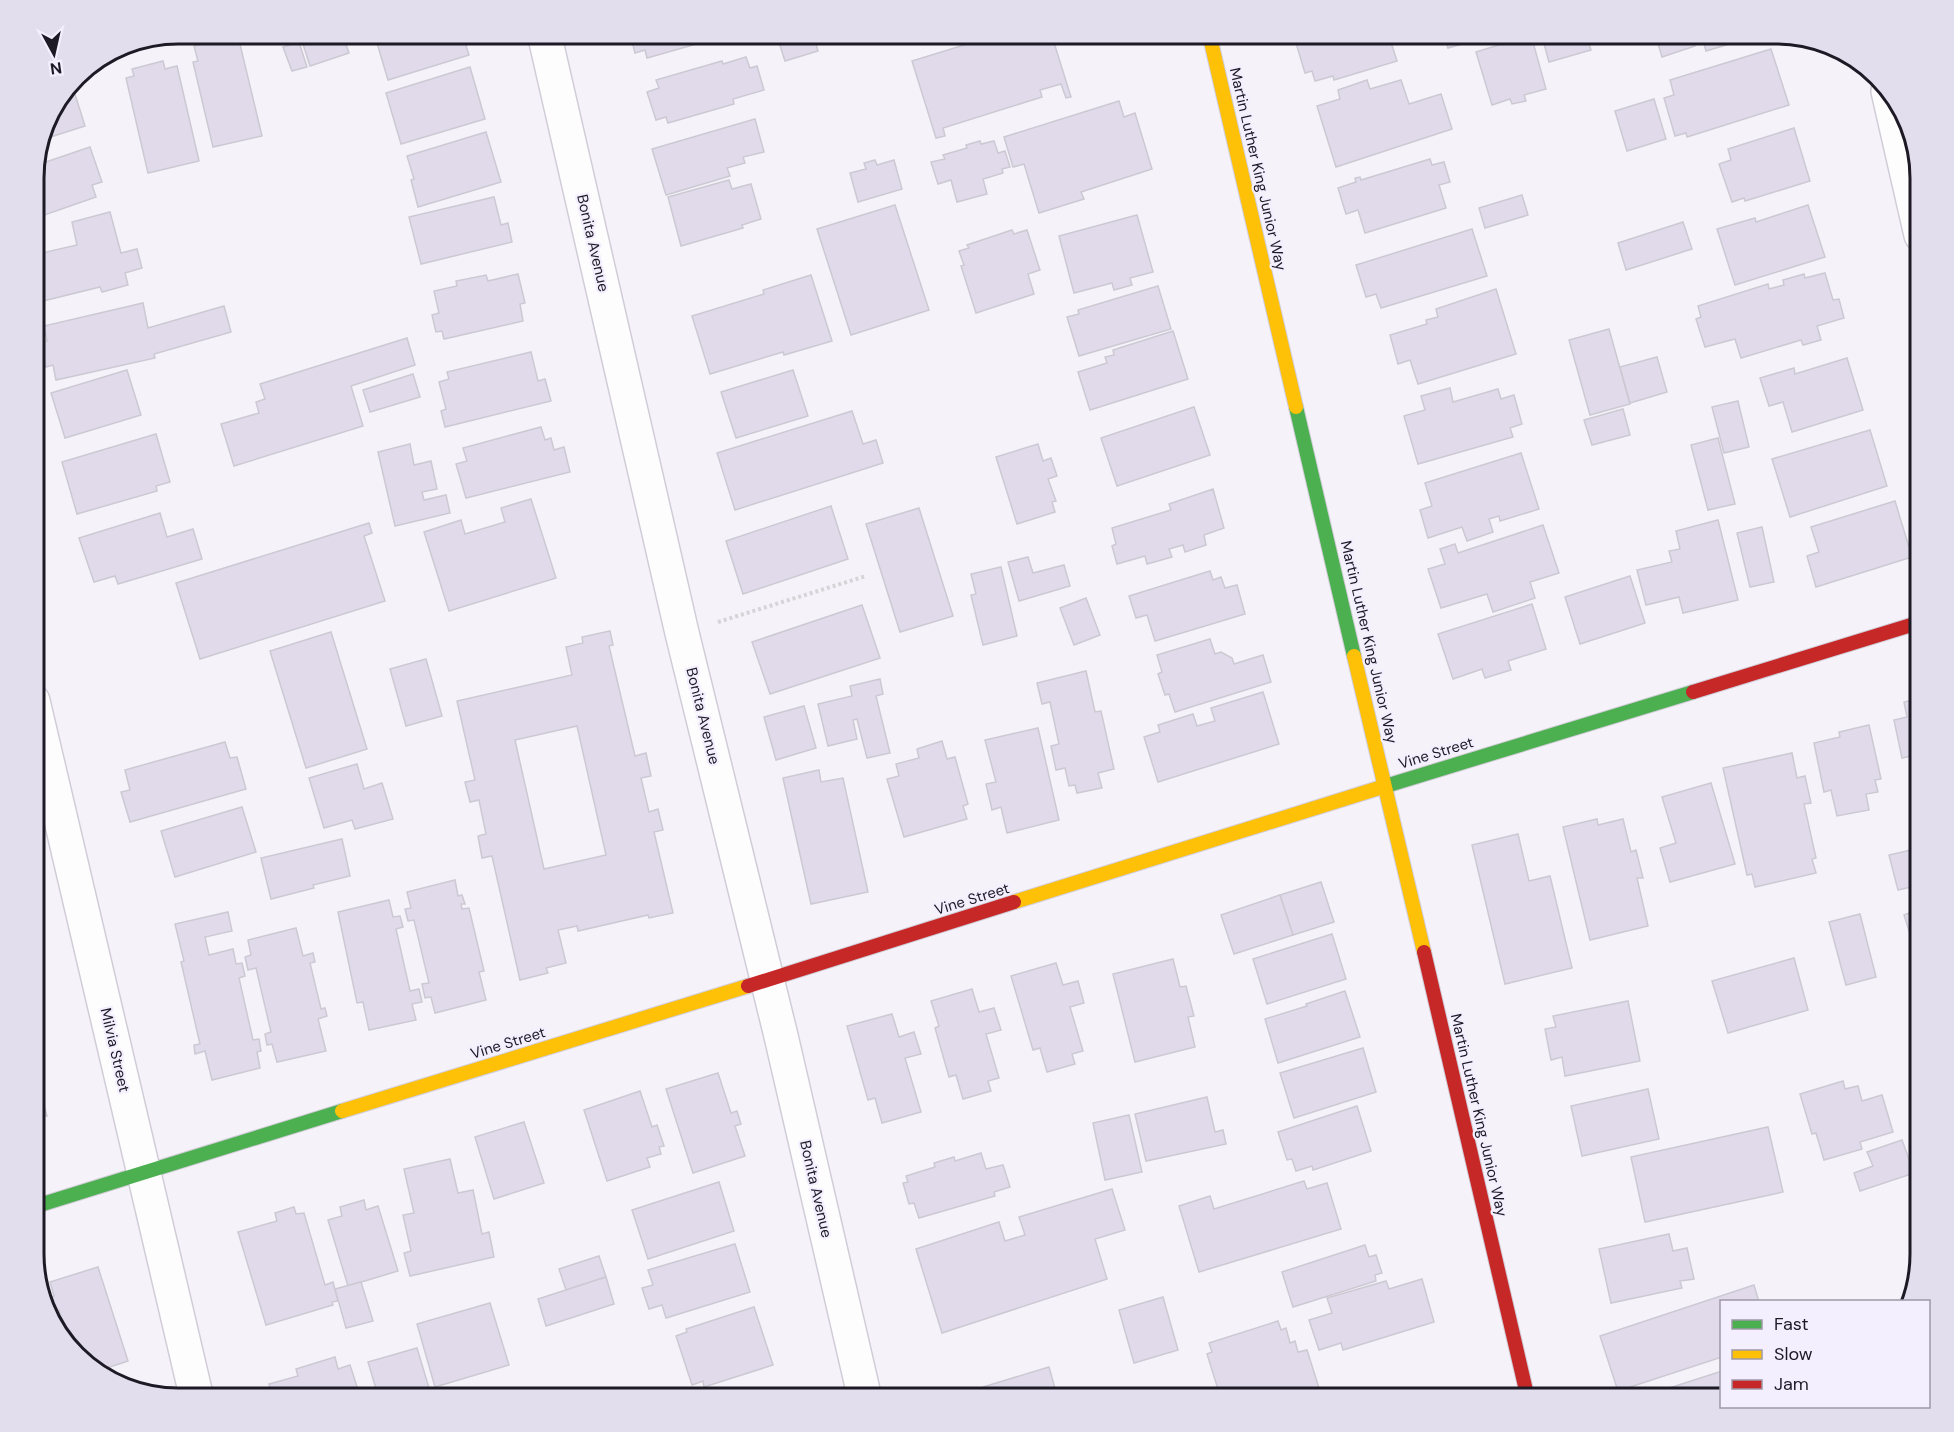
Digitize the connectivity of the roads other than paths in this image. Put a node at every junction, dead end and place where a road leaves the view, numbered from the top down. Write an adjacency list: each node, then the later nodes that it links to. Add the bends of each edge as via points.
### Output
1 (547, 44): 8 (street, Bonita Avenue, via 682,633)
2 (1212, 44): 7 (street, Martin Luther King Junior Way)
3 (1893, 111): 4 (street)
4 (1910, 187)
5 (1910, 625): 7 (street, Vine Street)
6 (44, 748): 9 (street, Milvia Street)
7 (1385, 786): 8 (street, Vine Street); 13 (street, Martin Luther King Junior Way)
8 (767, 980): 9 (street, Vine Street); 12 (street, Bonita Avenue)
9 (143, 1172): 10 (street, Vine Street); 11 (street, Milvia Street)
10 (44, 1204)
11 (194, 1388)
12 (862, 1388)
13 (1525, 1388)

